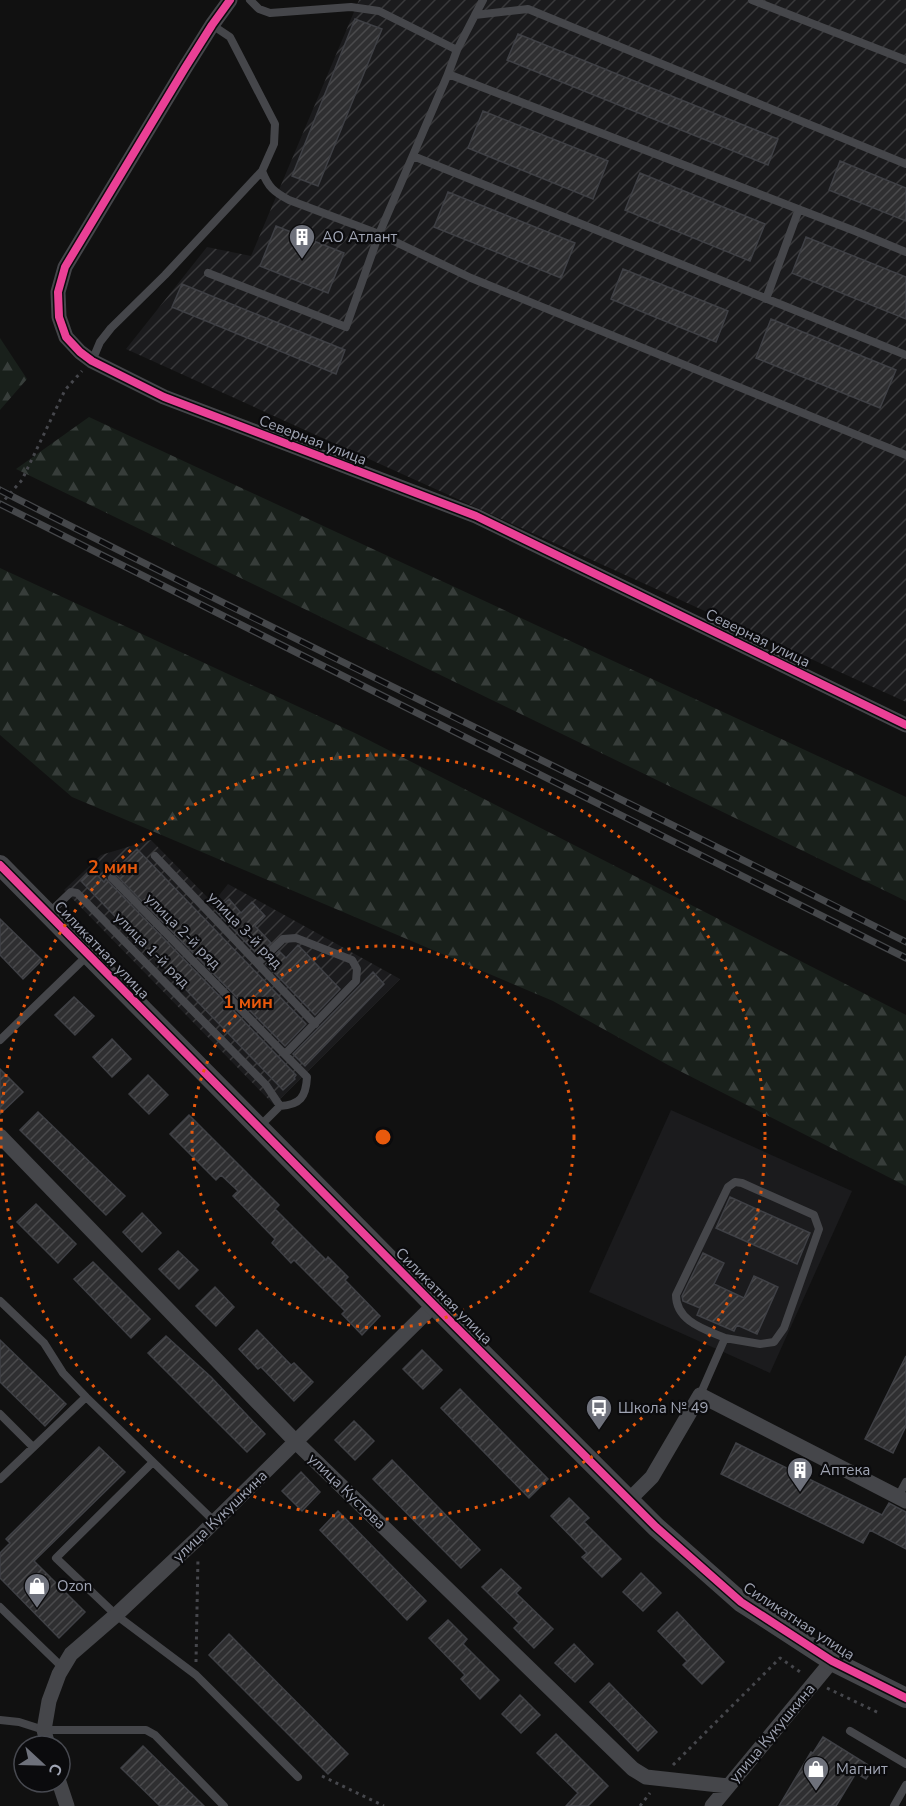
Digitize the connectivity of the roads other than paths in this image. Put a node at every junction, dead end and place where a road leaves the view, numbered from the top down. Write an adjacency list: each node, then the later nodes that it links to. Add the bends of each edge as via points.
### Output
1 (230, 0): 6 (street, Северная улица)
2 (483, 0): 5 (lane)
3 (752, 0): 8 (lane)
4 (253, 1): 7 (lane, via 259,9 270,13 351,7 379,11)
5 (475, 15): 7 (lane); 11 (lane, via 528,9)
6 (212, 25): 12 (lane, via 230,37 275,124 274,144); 19 (street, Северная улица, via 66,267 58,292 59,317 66,337)
7 (458, 50): 9 (lane)
8 (906, 60)
9 (448, 74): 10 (lane); 13 (lane)
10 (413, 156): 14 (lane); 17 (lane)
11 (906, 164)
12 (262, 171): 14 (lane, via 267,184 279,195); 19 (lane, via 111,328)
13 (800, 209): 15 (lane); 17 (lane)
14 (380, 234): 16 (lane, via 346,327); 20 (lane, via 471,278)
15 (906, 252)
16 (208, 273)
17 (766, 299): 18 (lane)
18 (906, 355)
19 (92, 361): 21 (street, Северная улица, via 164,397 476,516)
20 (906, 455)
21 (906, 724)
22 (155, 856): 27 (lane, улица 3-й ряд)
23 (0, 865): 25 (street, Силикатная улица)
24 (112, 878): 30 (lane, улица 2-й ряд)
25 (48, 914): 26 (street, Силикатная улица); 31 (lane, улица 1-й ряд, via 71,892 77,892 266,1085)
26 (88, 954): 29 (lane); 32 (street, Силикатная улица)
27 (258, 963): 28 (lane, улица 3-й ряд); 28 (lane, via 283,939 296,938 352,960 357,969 356,981)
28 (315, 1024): 30 (lane)
29 (0, 1040)
30 (285, 1054): 31 (lane, улица 2-й ряд, via 307,1077 306,1089 293,1106)
31 (280, 1106): 32 (lane)
32 (258, 1128): 35 (street, Силикатная улица)
33 (0, 1136): 40 (street, улица Кустова)
34 (0, 1301): 38 (lane, via 44,1343 63,1373)
35 (434, 1305): 40 (street, улица Кукушкина); 46 (street, Силикатная улица)
36 (725, 1338): 36 (lane, via 759,1344 774,1342 784,1328 819,1229 814,1215 735,1182 728,1187 676,1295 676,1304 691,1323); 37 (lane)
37 (700, 1395): 45 (street); 46 (street, via 652,1477)
38 (86, 1397): 41 (lane); 42 (lane)
39 (0, 1414): 41 (lane)
40 (296, 1442): 47 (street, улица Кукушкина); 60 (street, улица Кустова, via 633,1769 646,1777)
41 (33, 1447): 43 (lane)
42 (153, 1462): 47 (lane); 49 (lane, via 56,1558)
43 (0, 1479)
44 (906, 1482): 45 (lane)
45 (902, 1499)
46 (629, 1500): 50 (street, Силикатная улица, via 741,1602)
47 (214, 1522): 49 (street, улица Кукушкина)
48 (0, 1607): 51 (lane)
49 (116, 1615): 51 (street, улица Кукушкина, via 71,1654); 58 (lane, via 196,1675)
50 (832, 1661): 52 (street, Силикатная улица); 60 (street, улица Кукушкина)
51 (63, 1668): 54 (street, улица Кукушкина)
52 (906, 1698)
53 (0, 1720): 54 (lane)
54 (44, 1730): 56 (street, улица Кукушкина); 61 (lane, via 146,1730)
55 (850, 1731): 57 (lane)
56 (45, 1734)
57 (906, 1764)
58 (298, 1777)
59 (906, 1785): 63 (lane)
60 (728, 1786): 62 (street, улица Кукушкина)
61 (225, 1806)
62 (712, 1806)
63 (894, 1806)

